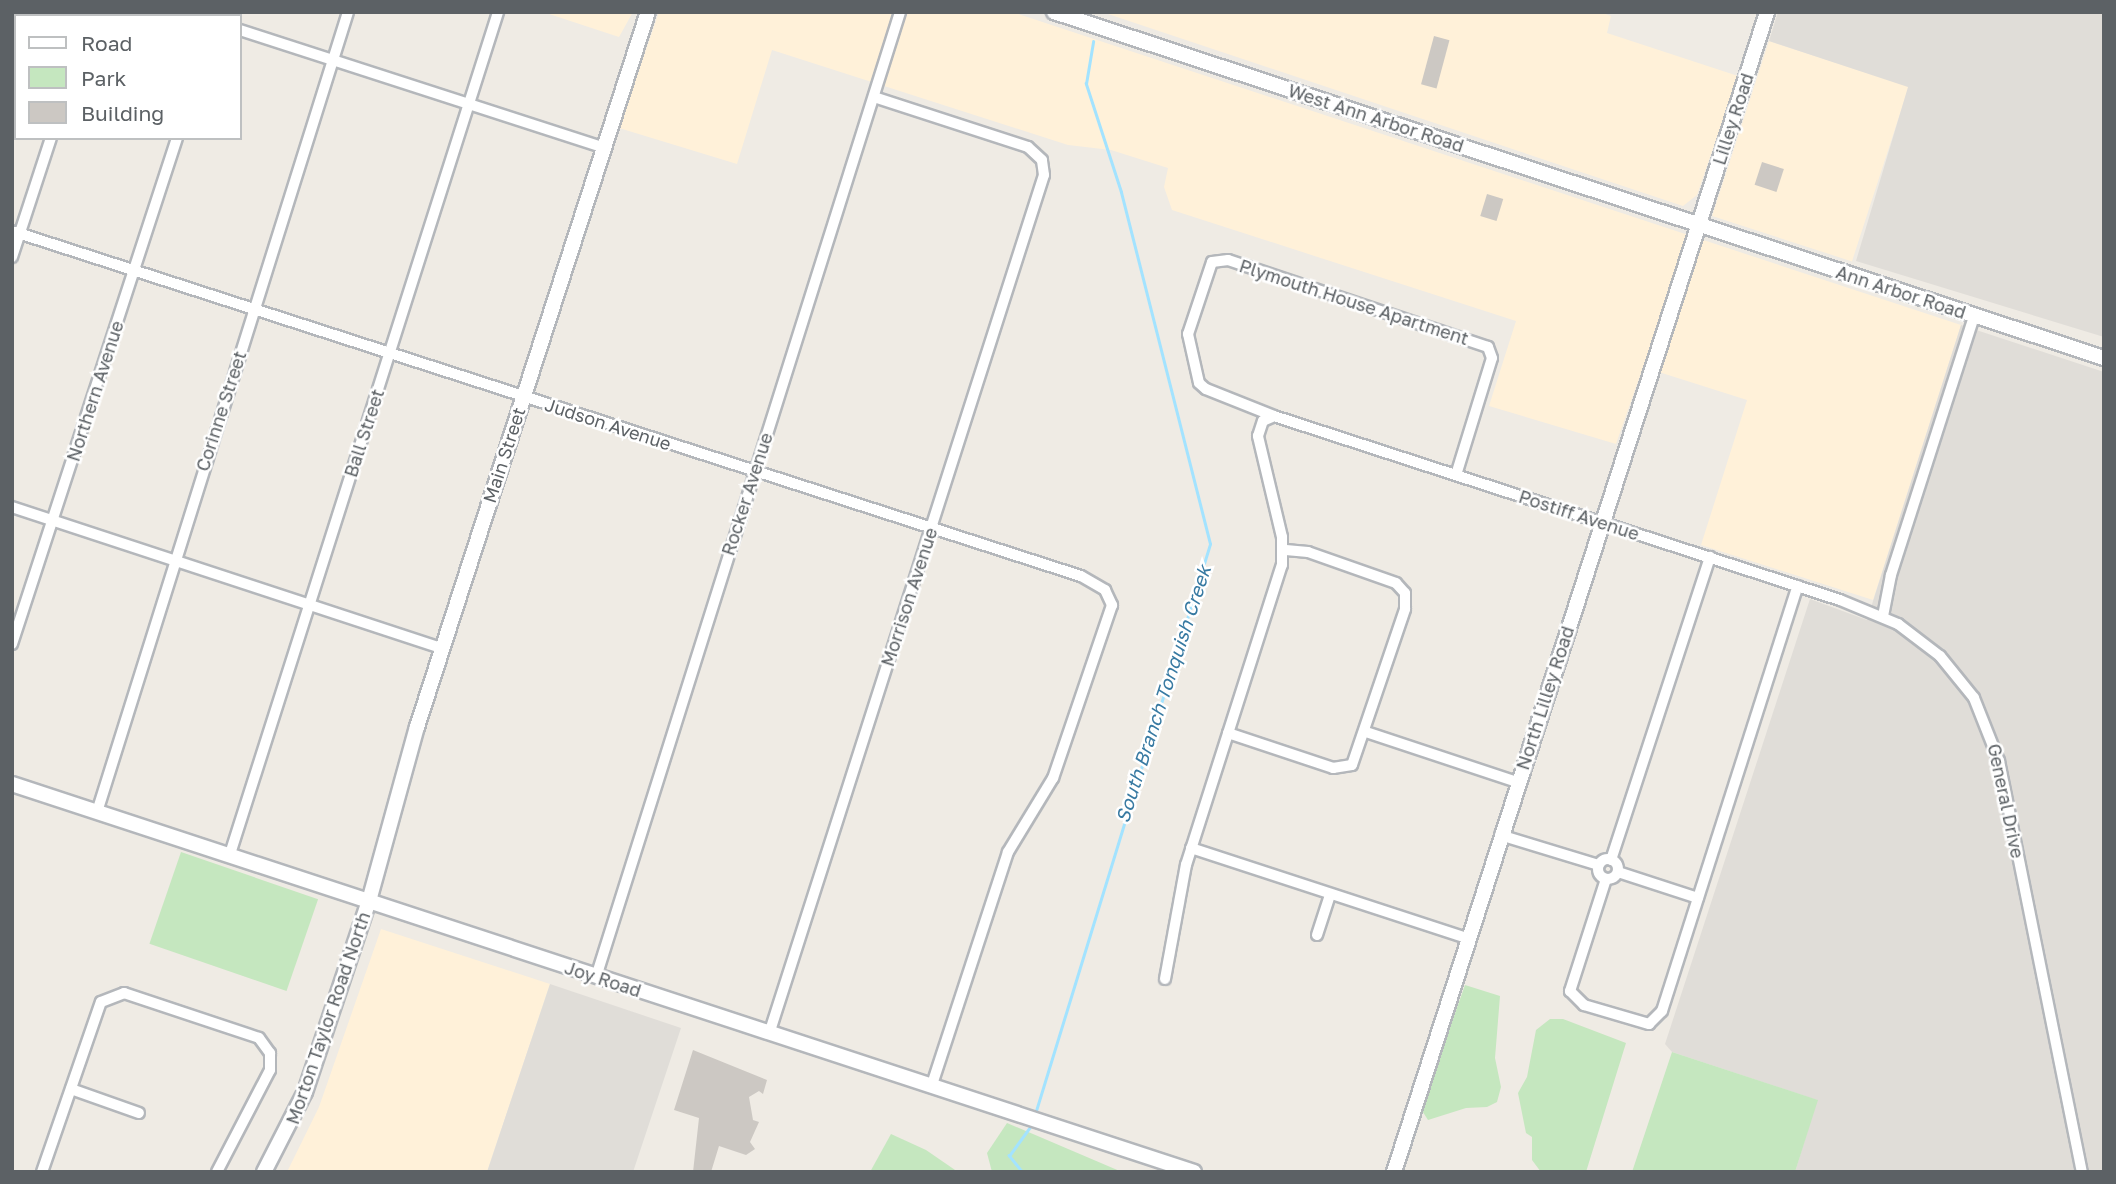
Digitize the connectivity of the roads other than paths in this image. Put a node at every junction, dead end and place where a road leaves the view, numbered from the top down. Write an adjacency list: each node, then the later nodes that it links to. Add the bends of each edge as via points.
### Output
1 (348, 12): 8 (street, Corinne Street)
2 (498, 12): 10 (street, Ball Street)
3 (648, 12): 13 (street, Main Street)
4 (900, 12): 9 (street, Rocker Avenue)
5 (1054, 12): 14 (street, West Ann Arbor Road)
6 (1767, 12): 14 (street, Lilley Road)
7 (242, 31): 8 (street)
8 (333, 60): 10 (street); 18 (street, Corinne Street)
9 (874, 97): 24 (street, Rocker Avenue); 29 (street, Morrison Avenue, via 1028,147 1042,160 1042,181)
10 (468, 105): 13 (street); 20 (street, Ball Street)
11 (50, 140): 15 (street)
12 (176, 140): 17 (street, Northern Avenue)
13 (603, 147): 22 (street, Main Street)
14 (1698, 225): 19 (street, Ann Arbor Road); 28 (street, North Lilley Road)
15 (16, 232): 16 (street); 17 (street, Judson Avenue)
16 (12, 257)
17 (134, 270): 18 (street, Judson Avenue); 27 (street, Northern Avenue)
18 (253, 309): 20 (street, Judson Avenue); 32 (street, Corinne Street)
19 (1974, 316): 21 (street, Ann Arbor Road); 35 (street, via 1891,575)
20 (390, 354): 22 (street, Judson Avenue); 34 (street, Ball Street)
21 (2104, 358)
22 (523, 398): 24 (street, Judson Avenue); 37 (street, Main Street)
23 (1274, 416): 25 (street, Postiff Avenue); 25 (street, Plymouth House Apartment, via 1199,383 1188,328 1216,259 1488,347 1492,358); 30 (street, via 1264,421 1258,436)
24 (754, 471): 29 (street, Judson Avenue); 55 (street, Rocker Avenue)
25 (1456, 475): 28 (street, Postiff Avenue)
26 (12, 507): 27 (street)
27 (52, 521): 32 (street); 36 (street, Northern Avenue)
28 (1602, 523): 31 (street, Postiff Avenue); 40 (street, North Lilley Road)
29 (931, 528): 57 (street, Morrison Avenue); 58 (street, Judson Avenue, via 1093,581 1112,605 1053,778 1008,852)
30 (1283, 550): 38 (street, via 1379,576 1405,593 1405,609); 39 (street)
31 (1710, 557): 33 (street, Postiff Avenue); 46 (street)
32 (173, 560): 34 (street); 42 (street, Corinne Street)
33 (1798, 586): 35 (street, Postiff Avenue); 51 (street)
34 (308, 604): 37 (street); 45 (street, Ball Street)
35 (1883, 616): 66 (street, General Drive, via 1915,635 1953,670 1992,738)
36 (12, 645)
37 (442, 648): 52 (street, Main Street)
38 (1366, 732): 39 (street, via 1357,760 1340,769); 40 (street)
39 (1228, 733): 44 (street)
40 (1517, 782): 43 (street, North Lilley Road)
41 (12, 784): 42 (street, Joy Road)
42 (97, 811): 45 (street, Joy Road)
43 (1500, 835): 47 (street); 54 (street, North Lilley Road)
44 (1191, 848): 50 (street); 56 (street)
45 (230, 854): 52 (street, Joy Road)
46 (1611, 860): 47 (street); 48 (street)
47 (1599, 865): 49 (street)
48 (1618, 872): 49 (street); 51 (street)
49 (1606, 879): 51 (street, via 1570,991 1584,1004 1638,1023 1654,1022 1662,1011)
50 (1330, 895): 53 (street); 54 (street)
51 (1698, 898)
52 (369, 901): 55 (street, Joy Road); 63 (street, Morton Taylor Road North, via 305,1092)
53 (1317, 934)
54 (1467, 938): 65 (street, North Lilley Road)
55 (596, 977): 57 (street, Joy Road)
56 (1166, 979)
57 (769, 1034): 58 (street, Joy Road)
58 (932, 1085): 64 (street, Joy Road)
59 (71, 1090): 60 (street); 61 (street); 62 (street, via 102,1002 111,995 124,993 259,1038 270,1053 270,1070)
60 (139, 1113)
61 (43, 1172)
62 (217, 1172)
63 (264, 1172)
64 (1194, 1172)
65 (1394, 1172)
66 (2082, 1172)

